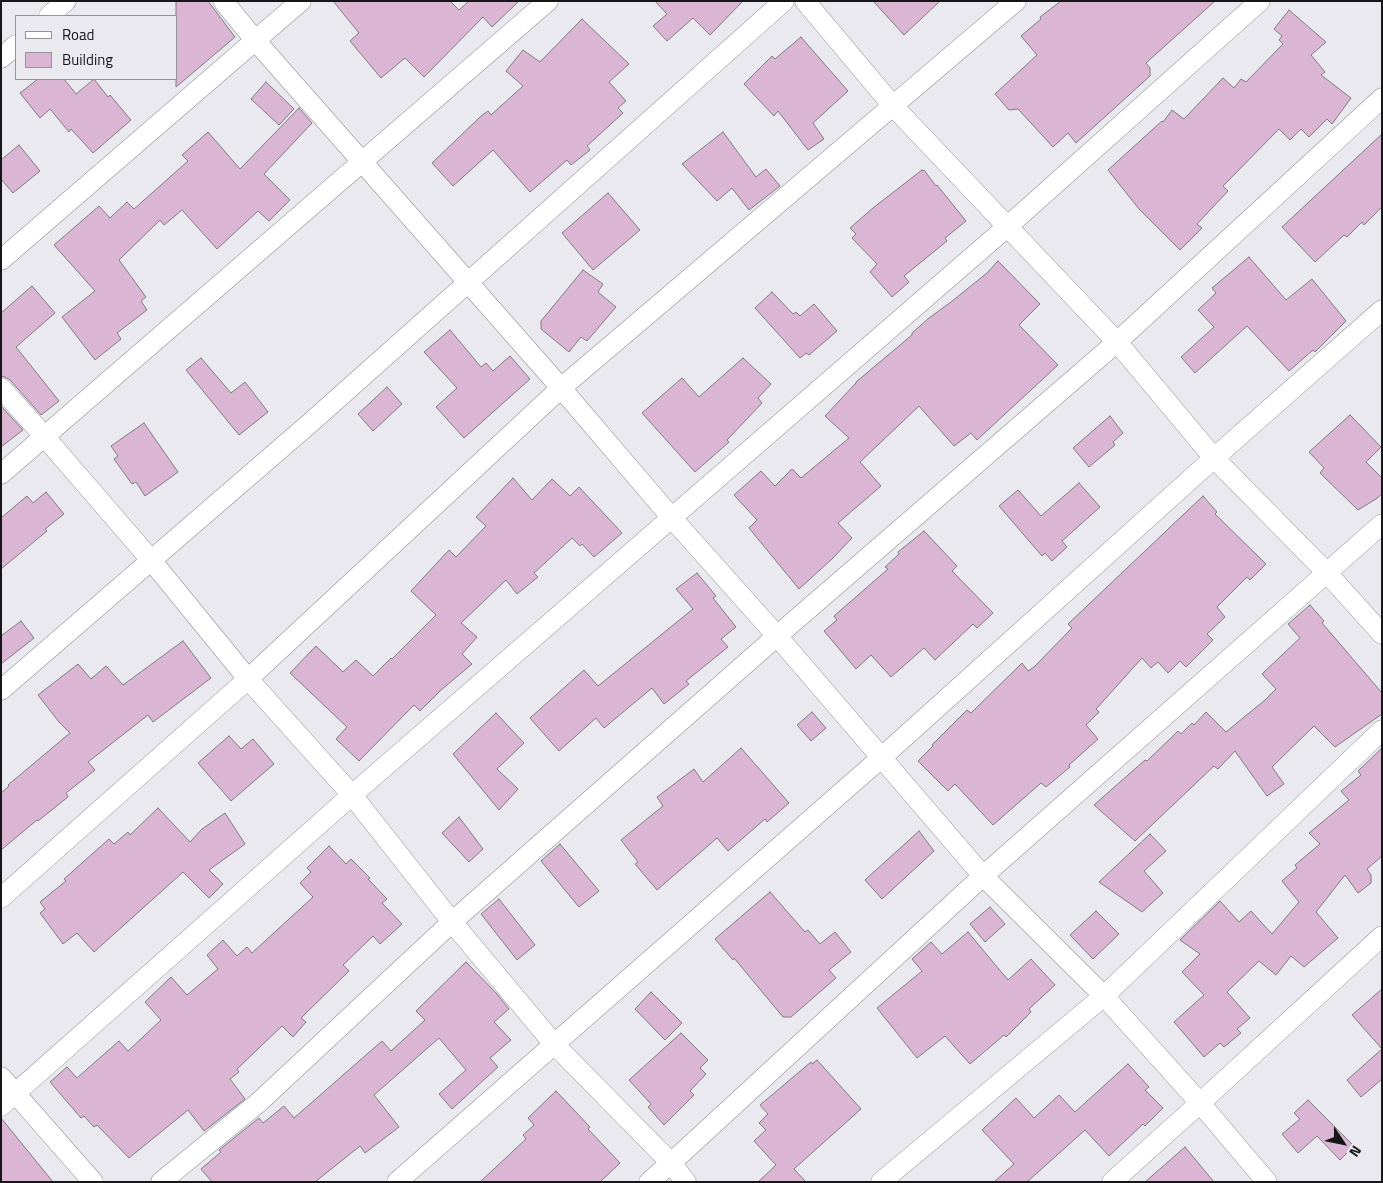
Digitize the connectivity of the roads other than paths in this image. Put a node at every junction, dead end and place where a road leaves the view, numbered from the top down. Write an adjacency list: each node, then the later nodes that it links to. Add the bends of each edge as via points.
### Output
1 (66, 1): 9 (street)
2 (223, 1): 10 (street)
3 (301, 1): 10 (street)
4 (548, 1): 15 (street)
5 (784, 1): 18 (street)
6 (805, 1): 14 (street)
7 (1016, 1): 14 (street)
8 (1260, 1): 16 (street)
9 (50, 15)
10 (255, 40): 15 (street); 17 (street)
11 (15, 46): 12 (street)
12 (1, 58)
13 (1382, 98): 20 (street)
14 (893, 106): 16 (street); 22 (street)
15 (363, 162): 18 (street); 23 (street)
16 (1008, 226): 20 (street); 26 (street)
17 (1, 260)
18 (469, 282): 22 (street); 28 (street)
19 (1382, 310): 24 (street)
20 (1117, 342): 24 (street); 31 (street)
21 (1, 388): 23 (street)
22 (561, 388): 26 (street); 32 (street)
23 (44, 436): 25 (street); 28 (street)
24 (1214, 458): 29 (street); 35 (street)
25 (1, 474)
26 (671, 517): 31 (street); 36 (street)
27 (1382, 524): 29 (street)
28 (151, 560): 32 (street); 33 (street)
29 (1326, 573): 30 (street); 37 (street)
30 (1382, 634)
31 (777, 636): 35 (street); 39 (street)
32 (248, 679): 36 (street); 38 (street)
33 (1, 690)
34 (1382, 730): 41 (street)
35 (882, 758): 37 (street); 42 (street)
36 (352, 795): 39 (street); 44 (street)
37 (983, 876): 41 (street); 46 (street)
38 (1, 898)
39 (452, 922): 42 (street); 48 (street, via 258,1103)
40 (1382, 936): 45 (street)
41 (1104, 996): 45 (street); 52 (street)
42 (554, 1044): 46 (street); 49 (street)
43 (1, 1078): 44 (street)
44 (8, 1100): 47 (street)
45 (1200, 1103): 53 (street); 54 (street)
46 (671, 1164): 50 (street); 51 (street)
47 (93, 1182)
48 (161, 1182)
49 (397, 1182)
50 (649, 1182)
51 (686, 1182)
52 (880, 1182)
53 (1112, 1182)
54 (1267, 1182)

